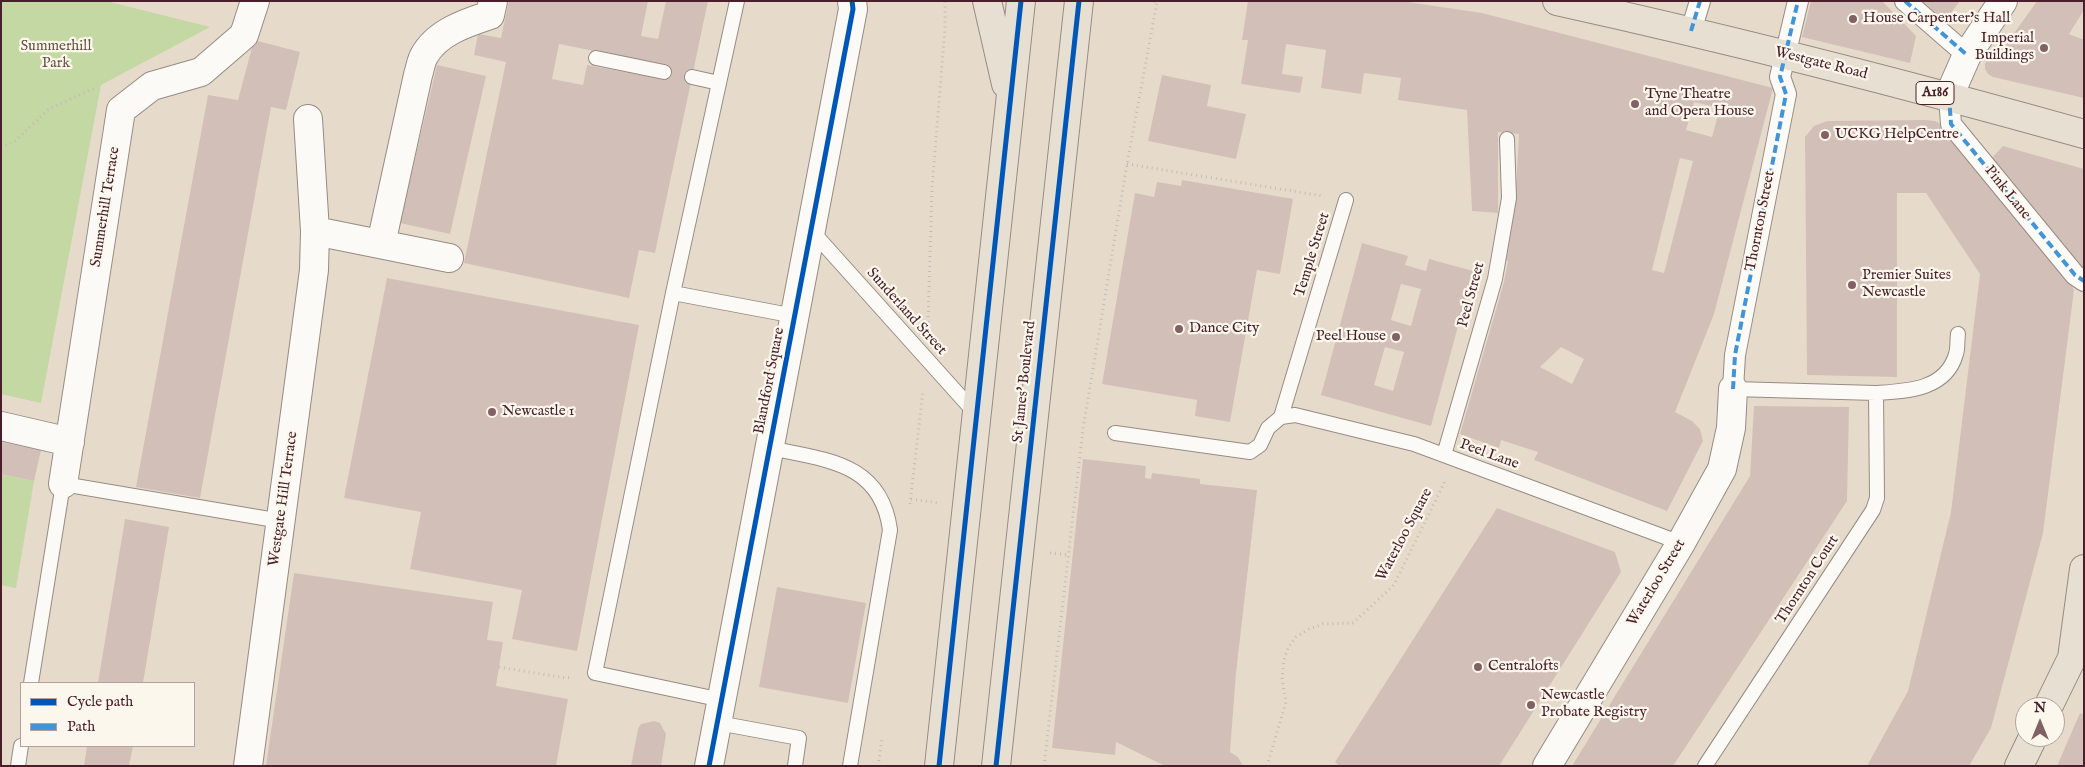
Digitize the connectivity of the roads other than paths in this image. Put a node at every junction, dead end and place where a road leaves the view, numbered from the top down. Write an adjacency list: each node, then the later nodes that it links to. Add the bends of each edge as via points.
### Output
1 (255, 1): 40 (street, Summerhill Terrace, via 244,35 201,72 152,86 121,110)
2 (493, 1): 28 (street, via 490,15 462,24 436,40 424,56)
3 (737, 1): 19 (lane)
4 (852, 1): 26 (street, Blandford Square)
5 (987, 1): 21 (main road)
6 (1021, 1): 21 (main road)
7 (1080, 1): 59 (main road, St James' Boulevard)
8 (1557, 1): 13 (main road, Westgate Road / A186)
9 (1700, 1): 13 (street)
10 (1798, 1): 14 (street, Thornton Street)
11 (1905, 1): 15 (street)
12 (2003, 1): 15 (street)
13 (1691, 30): 14 (main road, Westgate Road / A186)
14 (1785, 55): 20 (main road, Westgate Road / A186); 34 (street, Thornton Street, via 1780,77 1786,94 1736,355)
15 (1966, 55): 20 (street)
16 (596, 58): 17 (lane)
17 (664, 72)
18 (692, 77): 19 (lane)
19 (719, 83): 31 (lane)
20 (1948, 96): 23 (main road, Westgate Road / A186); 30 (street, Pink Lane, via 1951,124 2075,275)
21 (1011, 102): 36 (main road)
22 (308, 119): 27 (street, Westgate Hill Terrace)
23 (2084, 134)
24 (1507, 139): 42 (lane, Peel Street, via 1509,198 1495,279)
25 (1346, 200): 37 (lane, Temple Street)
26 (811, 230): 32 (street, Blandford Square); 36 (lane, Sunderland Street)
27 (315, 231): 28 (street); 44 (street, Westgate Hill Terrace, via 314,270)
28 (380, 244): 29 (street)
29 (449, 258)
30 (2084, 281)
31 (673, 293): 32 (lane); 50 (lane, via 595,673)
32 (795, 316): 41 (street, Blandford Square)
33 (1958, 334): 35 (lane, via 1957,353 1941,378 1917,389)
34 (1733, 389): 35 (lane); 45 (street, Waterloo Street, via 1731,428 1722,469)
35 (1876, 393): 61 (lane, Thornton Court, via 1878,486 1873,510)
36 (977, 415): 58 (main road)
37 (1281, 417): 39 (lane, via 1268,428 1260,445 1250,452); 42 (lane, Peel Lane, via 1295,415 1414,444)
38 (1, 426): 40 (street)
39 (1116, 433)
40 (70, 442): 43 (street, Summerhill Terrace)
41 (770, 448): 50 (street, Blandford Square); 57 (lane, via 830,461 854,470 870,483 888,516 890,530)
42 (1450, 457): 45 (lane, Peel Lane)
43 (63, 484): 44 (lane); 48 (lane)
44 (281, 521): 54 (street, Westgate Hill Terrace)
45 (1681, 543): 60 (street, Waterloo Street)
46 (2084, 569): 47 (main road)
47 (2078, 660): 49 (main road)
48 (31, 682)
49 (2054, 697)
50 (720, 711): 55 (street, Blandford Square); 56 (lane, via 799,738)
51 (21, 747): 53 (lane)
52 (2028, 747): 62 (main road)
53 (18, 766)
54 (248, 766)
55 (709, 766)
56 (794, 766)
57 (850, 766)
58 (939, 766)
59 (996, 766)
60 (1548, 766)
61 (1705, 766)
62 (2019, 766)

